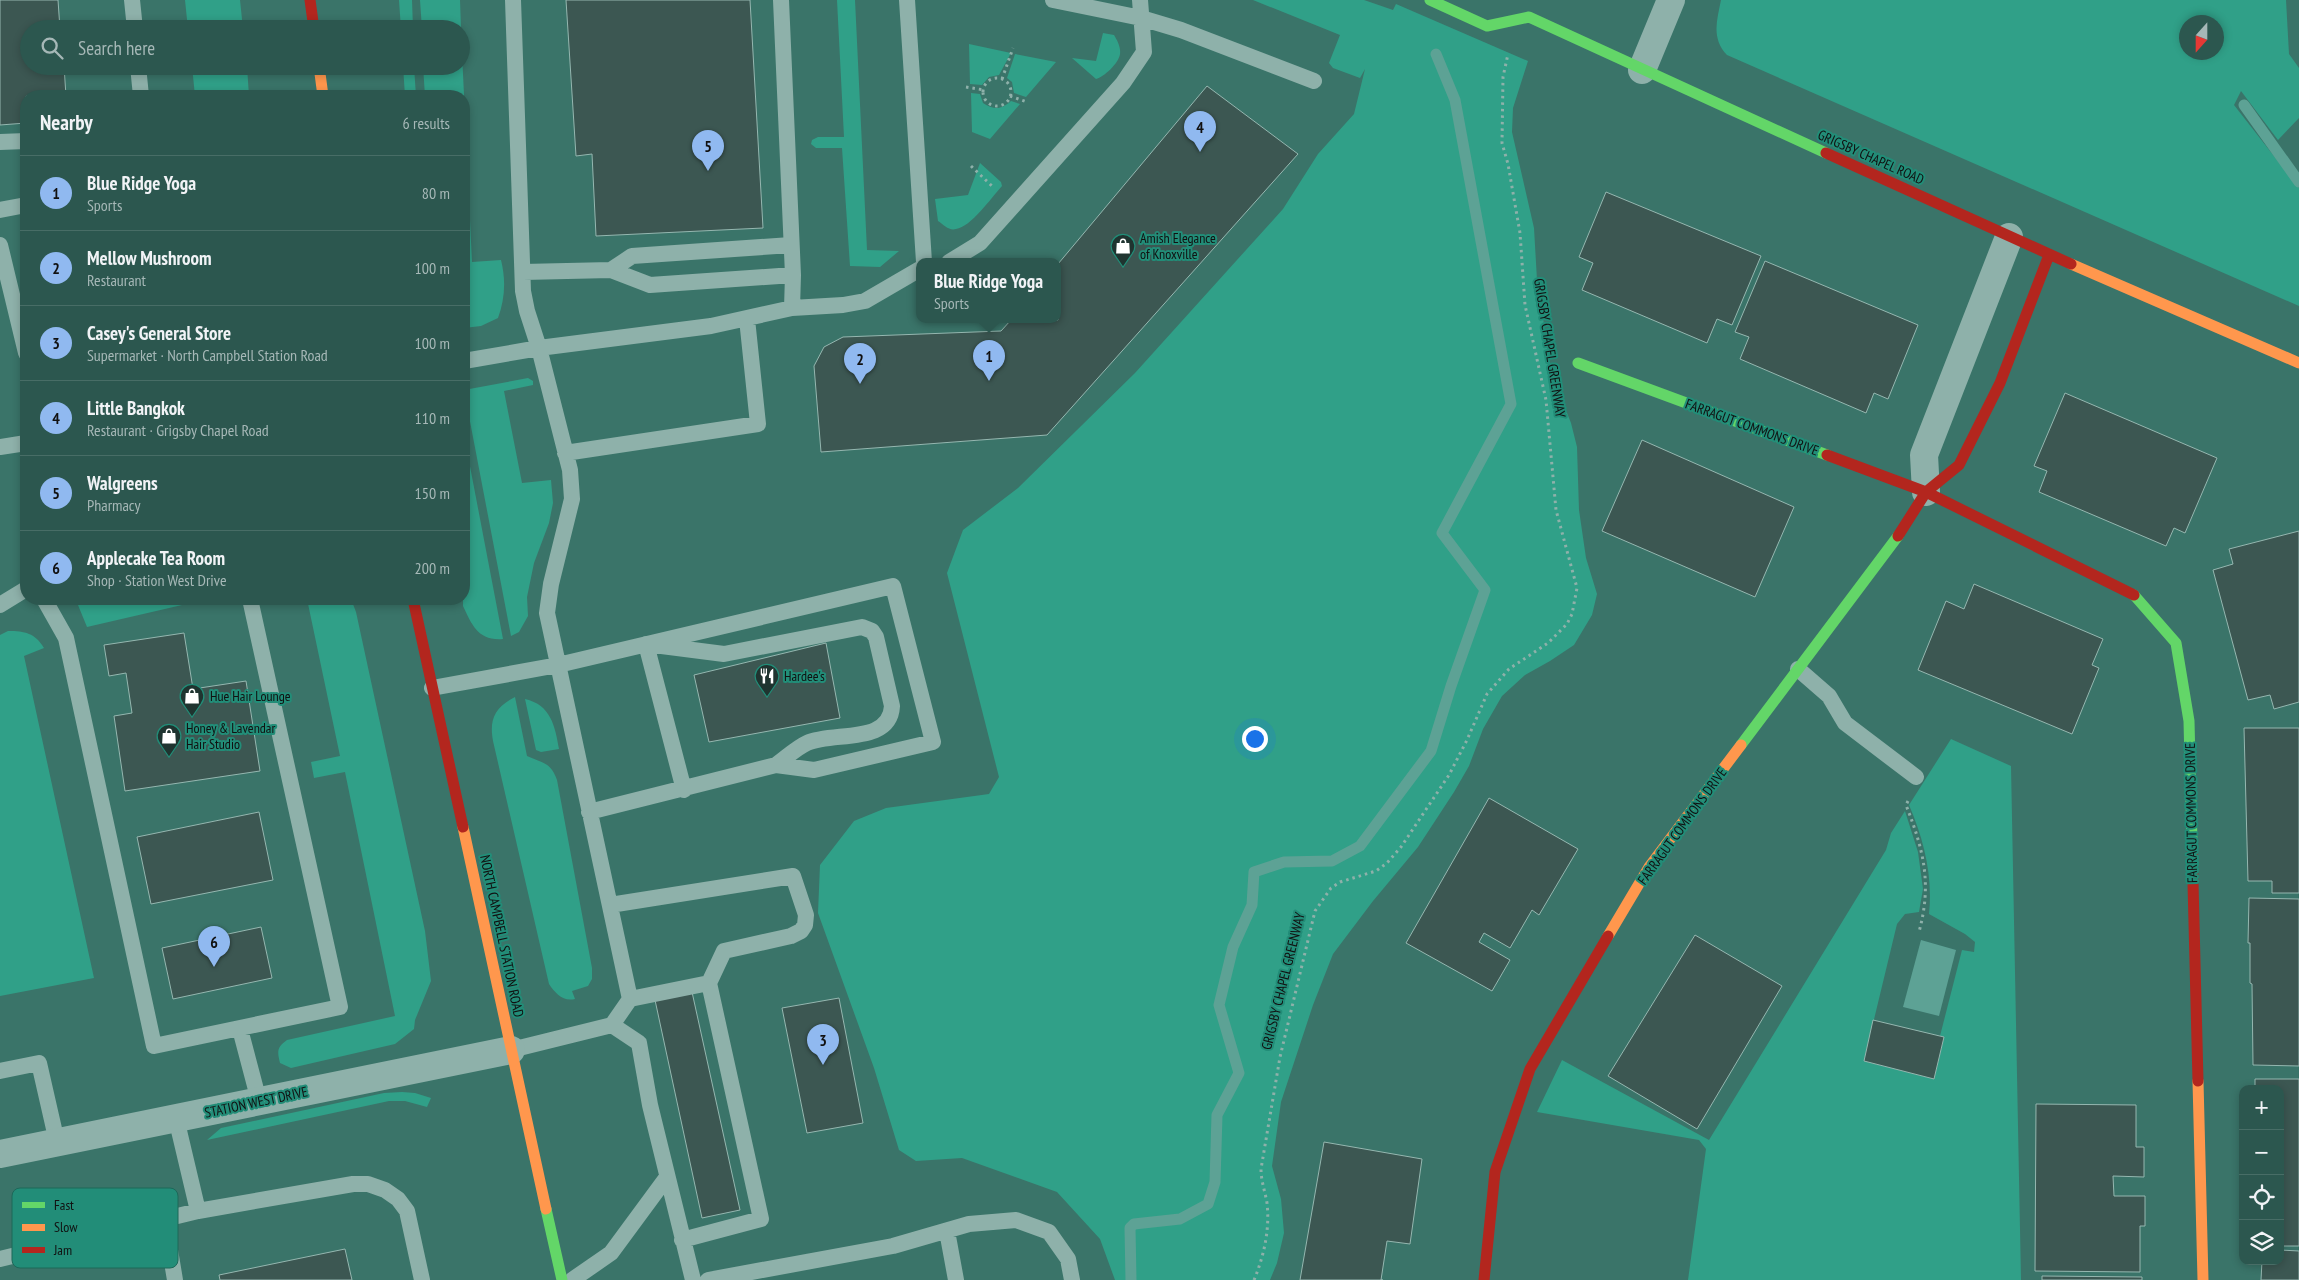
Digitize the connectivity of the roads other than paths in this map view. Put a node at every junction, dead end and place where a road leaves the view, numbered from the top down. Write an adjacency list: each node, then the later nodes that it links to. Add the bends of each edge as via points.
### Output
1 (132, 0): 13 (lane)
2 (310, 0): 14 (street)
3 (512, 0): 32 (lane)
4 (781, 0): 27 (lane)
5 (907, 0): 29 (lane)
6 (1053, 0): 12 (lane)
7 (1140, 0): 12 (lane)
8 (1430, 0): 11 (street, via 1487,26)
9 (1671, 0): 15 (street)
10 (1520, 6): 11 (street)
11 (1529, 17): 15 (street, GRIGSBY CHAPEL ROAD)
12 (1141, 18): 18 (lane); 30 (lane, via 1144,52 1123,83 980,243)
13 (134, 20)
14 (313, 20)
15 (1642, 70): 25 (street, GRIGSBY CHAPEL ROAD)
16 (139, 75): 19 (lane)
17 (320, 75): 20 (street)
18 (1314, 81)
19 (140, 90)
20 (322, 90)
21 (20, 141): 22 (lane)
22 (0, 142)
23 (20, 206): 24 (lane)
24 (0, 210)
25 (2010, 237): 28 (street, GRIGSBY CHAPEL ROAD); 45 (street, via 1924,455)
26 (0, 245): 37 (lane)
27 (792, 245): 31 (lane, via 632,256); 34 (lane)
28 (2049, 255): 41 (street, GRIGSBY CHAPEL ROAD); 45 (street, FARRAGUT COMMONS DRIVE, via 2000,383 1959,465)
29 (924, 258)
30 (956, 258)
31 (611, 270): 32 (lane); 34 (lane, via 650,285)
32 (523, 272): 38 (lane, via 527,311)
33 (916, 272): 35 (lane, via 865,301)
34 (793, 275): 35 (lane)
35 (792, 308): 36 (lane)
36 (747, 318): 38 (lane, via 711,326); 44 (lane, via 758,424)
37 (20, 328)
38 (539, 348): 39 (lane); 44 (lane)
39 (470, 360)
40 (1578, 363): 45 (street, FARRAGUT COMMONS DRIVE)
41 (2299, 363)
42 (20, 444): 43 (lane)
43 (0, 447)
44 (566, 453): 52 (lane, via 572,499 547,613)
45 (1926, 492): 53 (street, FARRAGUT COMMONS DRIVE, via 1894,542); 83 (street, FARRAGUT COMMONS DRIVE, via 2134,595 2176,643 2189,721)
46 (20, 593): 47 (lane)
47 (0, 605)
48 (47, 605): 63 (lane, via 66,638 154,1046)
49 (251, 605): 63 (lane, via 340,1007)
50 (414, 605): 54 (street, NORTH CAMPBELL STATION ROAD)
51 (646, 644): 52 (lane); 55 (lane, via 724,654 862,627 872,631 876,637 892,716 881,728 865,733 808,742); 55 (lane, via 893,586 933,742 814,770); 57 (lane)
52 (558, 665): 54 (lane); 58 (lane)
53 (1798, 669): 56 (lane, via 1829,696 1845,723); 82 (street, FARRAGUT COMMONS DRIVE, via 1649,867 1530,1069 1495,1172)
54 (432, 688): 64 (street, NORTH CAMPBELL STATION ROAD)
55 (776, 765): 57 (lane)
56 (1916, 777)
57 (684, 790): 58 (lane)
58 (590, 812): 59 (lane)
59 (610, 905): 60 (lane, via 793,876 806,915 801,931 724,951); 61 (lane)
60 (709, 983): 61 (lane); 74 (lane, via 761,1219)
61 (630, 999): 62 (lane)
62 (612, 1025): 64 (lane); 70 (lane, via 639,1044)
63 (240, 1029): 66 (lane)
64 (511, 1050): 66 (street, STATION WEST DRIVE); 76 (street, NORTH CAMPBELL STATION ROAD)
65 (0, 1071): 68 (lane, via 39,1063)
66 (259, 1101): 67 (street, STATION WEST DRIVE)
67 (176, 1118): 68 (street, STATION WEST DRIVE); 71 (lane)
68 (57, 1142): 69 (street, STATION WEST DRIVE)
69 (0, 1154)
70 (667, 1177): 74 (lane); 77 (lane, via 612,1252)
71 (198, 1211): 72 (lane); 75 (lane, via 368,1184 385,1190 407,1210)
72 (178, 1216)
73 (947, 1231): 79 (lane, via 893,1246); 80 (lane); 81 (lane, via 969,1224 1016,1220 1049,1232 1068,1259)
74 (682, 1240): 78 (lane)
75 (422, 1280)
76 (562, 1280)
77 (572, 1280)
78 (693, 1280)
79 (708, 1280)
80 (956, 1280)
81 (1072, 1280)
82 (1484, 1280)
83 (2203, 1280)

